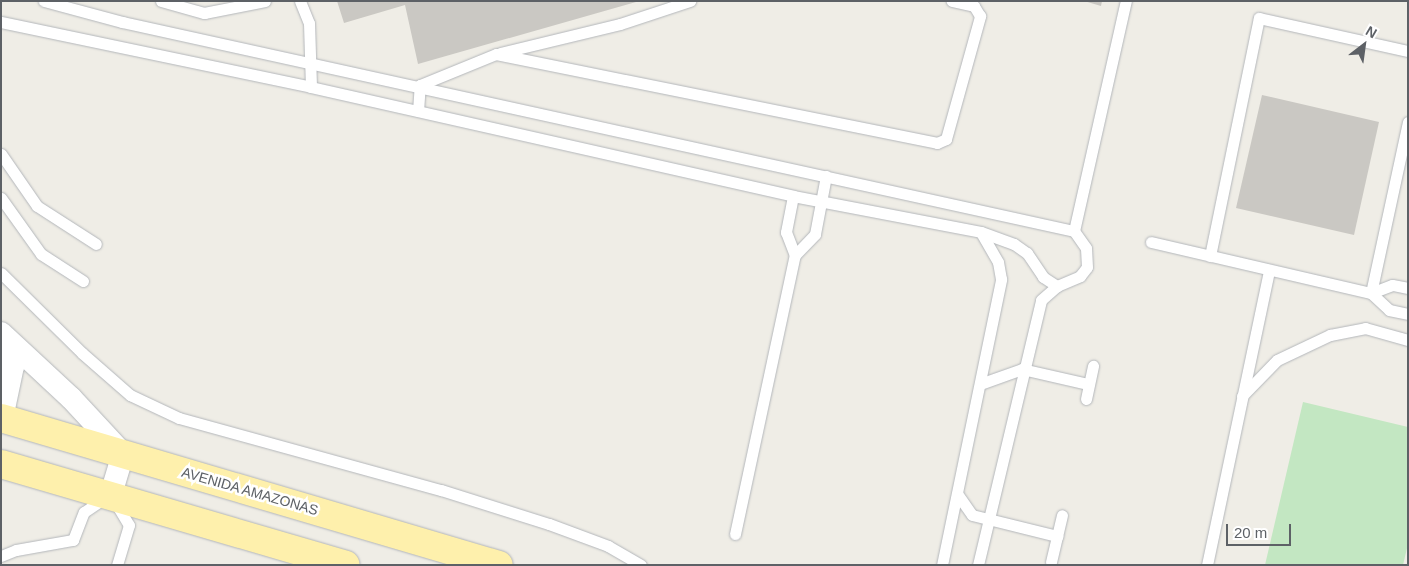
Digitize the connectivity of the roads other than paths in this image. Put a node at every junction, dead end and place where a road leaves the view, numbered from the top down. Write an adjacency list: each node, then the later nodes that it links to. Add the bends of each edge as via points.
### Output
1 (44, 1): 11 (lane)
2 (161, 1): 3 (lane, via 204,13)
3 (265, 1)
4 (300, 1): 11 (lane, via 309,23)
5 (690, 1): 10 (lane, via 620,24)
6 (952, 1): 10 (lane, via 974,6 980,16 946,139 937,143)
7 (1126, 1): 21 (lane)
8 (1, 22): 13 (lane)
9 (1408, 51): 26 (lane, via 1259,18)
10 (496, 54): 12 (lane)
11 (311, 63): 12 (lane); 13 (lane)
12 (420, 85): 14 (lane); 17 (lane)
13 (311, 87): 14 (lane)
14 (418, 111): 18 (lane)
15 (1408, 122): 32 (lane)
16 (1, 154): 24 (lane, via 37,206)
17 (826, 176): 20 (lane); 21 (lane)
18 (793, 196): 20 (lane); 25 (lane, via 786,232)
19 (1, 198): 29 (lane, via 41,254)
20 (822, 202): 22 (lane); 25 (lane, via 815,234)
21 (1074, 231): 30 (lane, via 1086,248 1087,267 1080,276)
22 (981, 232): 30 (lane, via 1020,248 1043,277); 39 (lane, via 998,262 1001,278)
23 (1151, 242): 26 (lane)
24 (96, 244)
25 (795, 255): 50 (lane)
26 (1210, 256): 27 (lane)
27 (1269, 270): 32 (lane); 41 (lane)
28 (1, 273): 57 (lane, via 130,395 179,418 441,490 549,524 608,546)
29 (83, 281)
30 (1057, 286): 38 (lane, via 1041,300)
31 (1408, 288): 32 (lane, via 1392,285)
32 (1371, 293): 33 (lane, via 1389,310)
33 (1408, 314)
34 (1, 333): 44 (street, via 72,398)
35 (1, 339): 43 (street, via 13,366)
36 (1408, 340): 41 (lane, via 1365,328 1330,335 1277,360)
37 (1093, 366): 40 (lane)
38 (1022, 369): 39 (lane); 40 (lane); 49 (lane)
39 (980, 384): 47 (lane)
40 (1088, 384): 42 (lane)
41 (1242, 396): 60 (lane)
42 (1086, 398)
43 (2, 418): 44 (main road, AVENIDA AMAZONAS)
44 (123, 454): 46 (street); 56 (main road, AVENIDA AMAZONAS)
45 (1, 464): 46 (main road)
46 (111, 494): 52 (lane, via 84,512 74,540 16,550); 54 (lane, via 129,525); 55 (main road)
47 (958, 495): 49 (lane, via 972,515); 58 (lane)
48 (1062, 515): 51 (lane)
49 (988, 520): 51 (lane); 59 (lane)
50 (735, 534)
51 (1057, 536): 53 (lane)
52 (1, 556)
53 (1051, 562)
54 (117, 565)
55 (346, 565)
56 (499, 565)
57 (641, 565)
58 (942, 565)
59 (978, 565)
60 (1207, 565)

